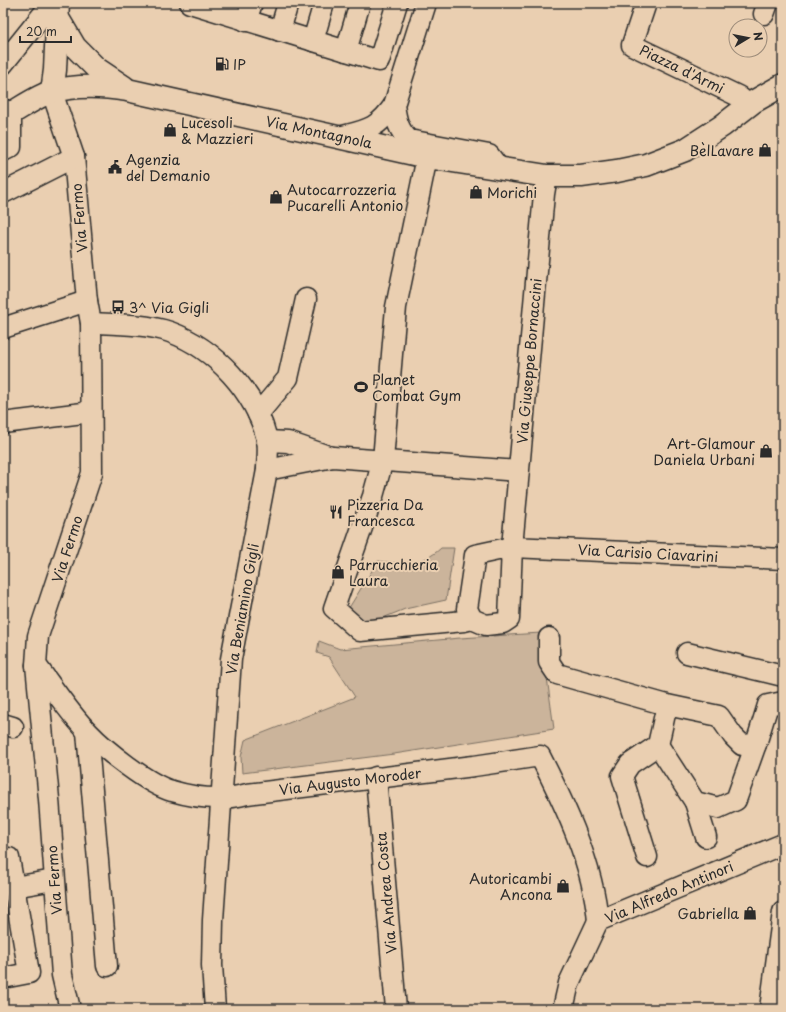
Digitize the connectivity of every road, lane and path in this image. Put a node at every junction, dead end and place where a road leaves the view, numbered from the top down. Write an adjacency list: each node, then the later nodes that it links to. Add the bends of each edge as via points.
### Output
1 (190, 3): 8 (street)
2 (288, 3): 11 (street)
3 (324, 3): 12 (street)
4 (360, 3): 13 (street)
5 (396, 3): 13 (street, via 379,61)
6 (426, 3): 18 (street)
7 (646, 3): 19 (street, Piazza d'Armi, via 632,45 738,96)
8 (214, 7): 10 (street)
9 (56, 9): 14 (street); 16 (main road, via 80,52 97,69); 17 (main road)
10 (249, 12): 11 (street)
11 (280, 31): 12 (street)
12 (313, 41): 13 (street)
13 (346, 51)
14 (3, 64)
15 (783, 85): 19 (main road, Via Montagnola)
16 (127, 90): 17 (main road, Via Montagnola, via 102,86); 21 (main road, Via Montagnola)
17 (52, 92): 20 (main road, Via Montagnola); 23 (street, Via Fermo)
18 (394, 105): 21 (street, via 385,119 375,126); 25 (street, via 396,122 402,134 410,140 489,155)
19 (749, 105): 26 (main road, Via Montagnola, via 685,150 646,165 581,176)
20 (6, 113): 22 (street, via 12,147)
21 (339, 137): 24 (main road, Via Montagnola)
22 (3, 151)
23 (74, 157): 27 (street); 29 (street, Via Fermo)
24 (427, 157): 25 (main road, Via Montagnola); 37 (street, via 396,306)
25 (499, 168): 26 (main road, Via Montagnola)
26 (547, 176): 39 (street, Via Giuseppe Bornaccini)
27 (3, 193)
28 (306, 299): 33 (street, via 288,378)
29 (87, 301): 30 (street, Via Fermo); 31 (street)
30 (91, 322): 32 (street, Via Fermo); 33 (street, Via Beniamino Gigli, via 131,325 170,332 208,353 241,385)
31 (3, 328)
32 (92, 412): 34 (street); 45 (street, Via Fermo, via 92,473 38,636)
33 (258, 414): 35 (street, Via Beniamino Gigli)
34 (3, 423)
35 (267, 441): 36 (street, via 288,442); 38 (street, Via Beniamino Gigli)
36 (333, 457): 37 (street); 38 (street)
37 (383, 460): 39 (street); 42 (street, via 334,608 354,634 360,631)
38 (267, 470): 53 (street, Via Beniamino Gigli, via 231,659)
39 (518, 471): 40 (street, Via Giuseppe Bornaccini)
40 (512, 547): 41 (street, Via Carisio Ciavarini); 42 (street, via 475,555 468,610); 42 (street, Via Giuseppe Bornaccini, via 509,619 503,623 486,625)
41 (783, 559)
42 (472, 619)
43 (549, 638): 48 (street, via 549,662 557,674)
44 (687, 653): 46 (street)
45 (36, 664): 49 (street, Via Augusto Moroder); 59 (street, Via Fermo)
46 (783, 676)
47 (783, 702): 50 (street, via 768,705)
48 (667, 705): 50 (street, via 719,716 742,745); 51 (street)
49 (87, 732): 53 (street, Via Augusto Moroder, via 138,774 171,791); 63 (street)
50 (756, 744): 54 (street, via 736,800 718,808)
51 (658, 745): 54 (street); 57 (street, via 630,764 622,776)
52 (376, 777): 53 (street, Via Augusto Moroder); 62 (street, Via Augusto Moroder, via 540,756 563,801 596,897); 67 (street, Via Andrea Costa)
53 (221, 799): 66 (street, Via Beniamino Gigli, via 213,920 212,965)
54 (695, 802): 55 (street)
55 (706, 837)
56 (783, 844): 62 (street, Via Alfredo Antinori)
57 (647, 857)
58 (9, 858): 60 (street)
59 (54, 880): 60 (street); 65 (street, Via Fermo, via 62,975)
60 (14, 887): 64 (street, via 29,973)
61 (783, 912): 69 (street)
62 (598, 921): 68 (street, Via Alfredo Antinori, via 569,983)
63 (107, 966)
64 (3, 978)
65 (70, 1009)
66 (215, 1009)
67 (396, 1009)
68 (563, 1009)
69 (770, 1009)

